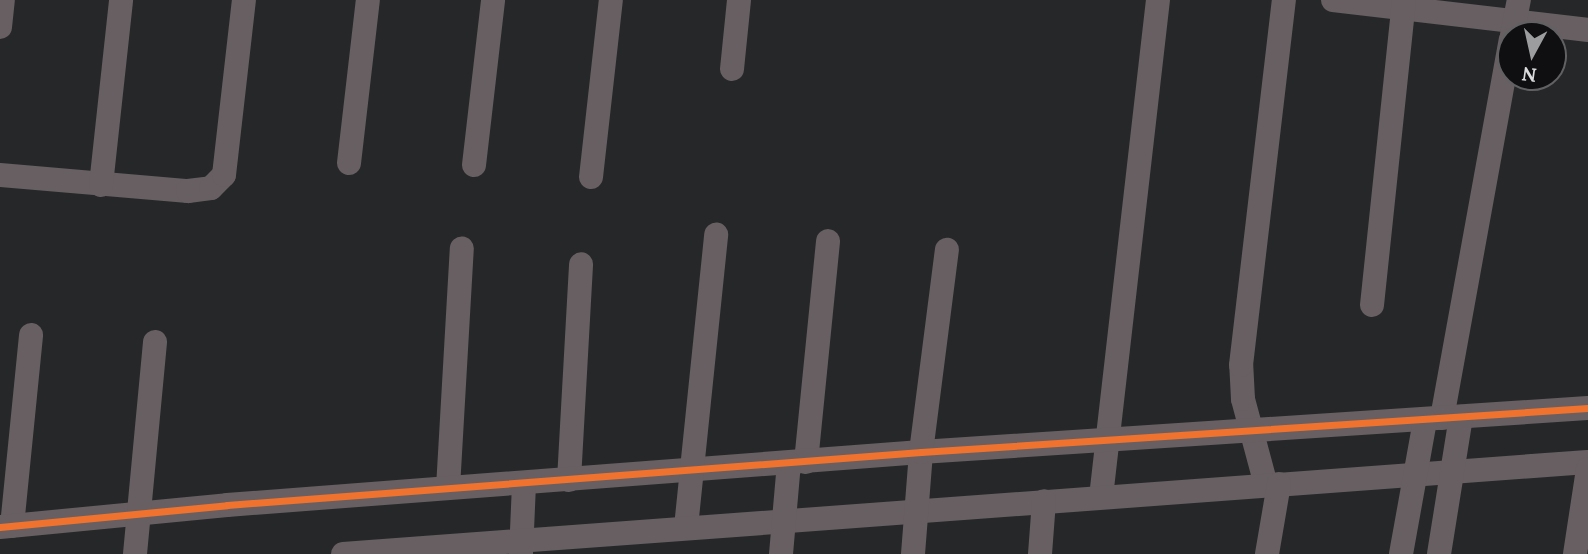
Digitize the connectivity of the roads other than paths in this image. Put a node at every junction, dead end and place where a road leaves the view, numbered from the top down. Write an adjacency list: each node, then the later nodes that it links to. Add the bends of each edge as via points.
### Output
1 (3, 0): 13 (street)
2 (121, 0): 22 (street)
3 (244, 0): 22 (street, via 219,182 211,188 188,191)
4 (368, 0): 18 (street)
5 (493, 0): 19 (street)
6 (611, 0): 21 (street)
7 (739, 0): 16 (street)
8 (1157, 0): 34 (street)
9 (1284, 0): 33 (street, via 1241,365)
10 (1333, 0): 11 (street)
11 (1404, 4): 12 (street); 28 (street)
12 (1498, 21)
13 (0, 27)
14 (1567, 28): 15 (street)
15 (1588, 30)
16 (732, 69)
17 (1502, 91): 32 (street)
18 (349, 163)
19 (474, 164)
20 (0, 175): 22 (street)
21 (591, 177)
22 (102, 185)
23 (716, 236): 39 (street)
24 (828, 241): 37 (street)
25 (462, 248): 45 (street)
26 (947, 250): 35 (street)
27 (581, 264): 42 (street)
28 (1372, 305)
29 (31, 335): 51 (street)
30 (155, 342): 49 (street)
31 (1588, 408): 32 (street)
32 (1443, 419): 33 (street); 40 (street); 41 (street)
33 (1252, 432): 34 (street); 44 (street)
34 (1107, 441): 35 (street); 46 (street)
35 (921, 452): 37 (street); 48 (street)
36 (1588, 461): 40 (street)
37 (797, 463): 39 (street); 50 (street)
38 (1588, 469): 64 (street)
39 (692, 470): 42 (street); 52 (street)
40 (1452, 471): 41 (street); 63 (street)
41 (1416, 474): 44 (street); 62 (street)
42 (569, 480): 43 (street)
43 (524, 483): 45 (street); 54 (street)
44 (1272, 484): 46 (street); 61 (street)
45 (448, 488): 49 (street)
46 (1101, 497): 47 (street)
47 (1044, 501): 48 (street); 60 (street)
48 (916, 511): 50 (street); 59 (street)
49 (139, 514): 51 (street); 56 (street)
50 (783, 520): 52 (street); 58 (street)
51 (6, 527)
52 (686, 527): 53 (street)
53 (652, 542): 54 (street)
54 (521, 547): 55 (street)
55 (395, 552): 57 (street)
56 (135, 554)
57 (343, 554)
58 (780, 554)
59 (913, 554)
60 (1040, 554)
61 (1267, 554)
62 (1401, 554)
63 (1438, 554)
64 (1575, 554)

